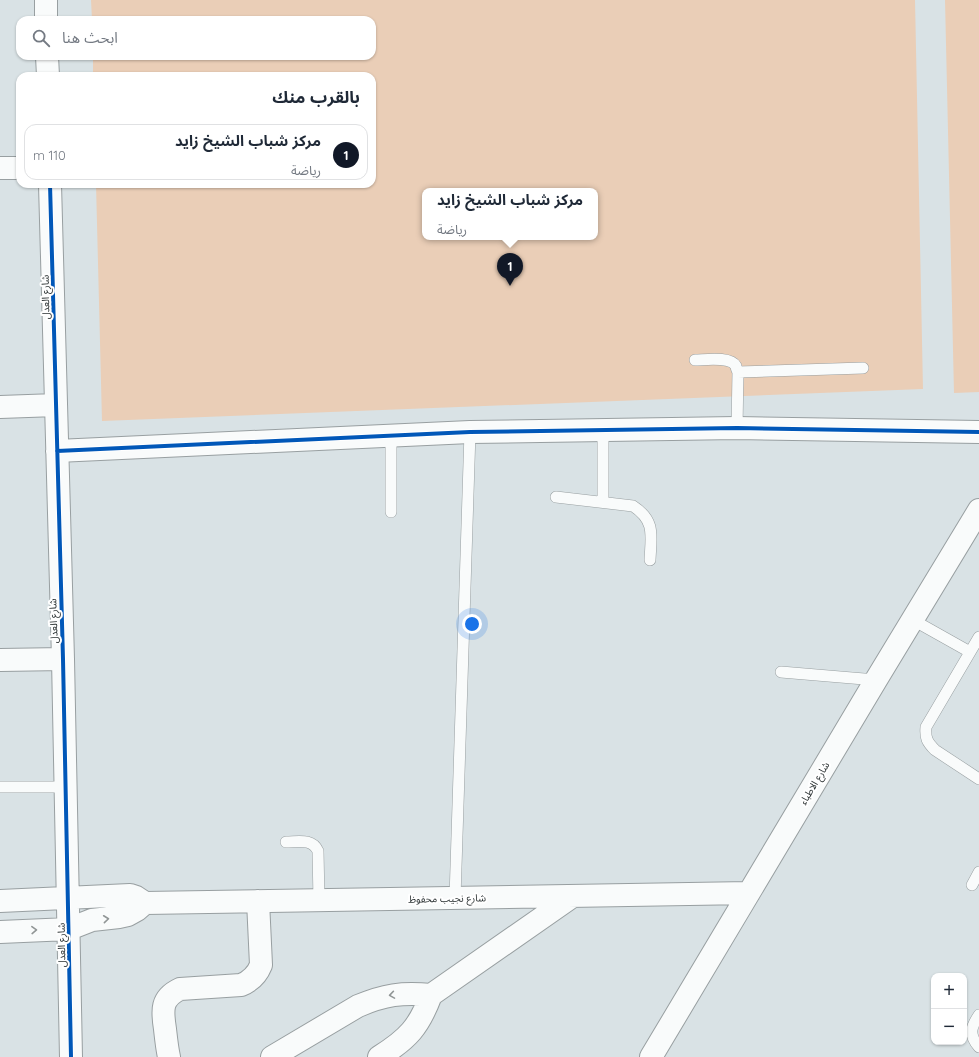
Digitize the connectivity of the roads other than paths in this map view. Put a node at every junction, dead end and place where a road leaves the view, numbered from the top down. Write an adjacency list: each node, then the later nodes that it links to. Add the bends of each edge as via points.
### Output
1 (46, 0): 2 (street)
2 (46, 16)
3 (47, 60): 4 (street)
4 (48, 72)
5 (0, 168): 6 (street)
6 (16, 168)
7 (50, 188): 11 (street, شارع العدل)
8 (695, 360): 10 (lane, via 726,360 732,362)
9 (863, 368): 10 (lane)
10 (738, 372): 13 (lane)
11 (56, 405): 12 (street); 18 (street, شارع العدل)
12 (0, 407)
13 (737, 428): 14 (street); 16 (street)
14 (603, 430): 15 (street); 20 (lane)
15 (470, 432): 17 (street); 40 (lane)
16 (979, 432)
17 (391, 436): 18 (street); 22 (lane)
18 (57, 451): 27 (street, شارع العدل)
19 (556, 497): 20 (lane)
20 (603, 502): 23 (lane, via 633,506 641,511 651,527)
21 (979, 510): 24 (street, شارع الاطباء)
22 (391, 512)
23 (650, 560)
24 (913, 620): 26 (lane); 30 (street, شارع الاطباء)
25 (979, 637): 26 (lane)
26 (970, 652): 31 (lane, via 926,727 925,736 928,744 935,750)
27 (63, 658): 28 (street); 33 (street, شارع العدل)
28 (0, 660)
29 (781, 672): 30 (lane)
30 (876, 680): 37 (street, شارع الاطباء)
31 (979, 779)
32 (0, 787): 33 (lane)
33 (65, 787): 39 (street, شارع العدل)
34 (286, 842): 41 (lane, via 306,842 316,846)
35 (979, 872): 36 (lane)
36 (972, 886)
37 (749, 893): 38 (street, شارع نجيب محفوظ); 50 (street, شارع الاطباء)
38 (573, 896): 40 (street, شارع نجيب محفوظ); 47 (street)
39 (68, 898): 42 (street, شارع نجيب محفوظ); 44 (street, شارع نجيب محفوظ, via 130,895); 45 (street, شارع العدل)
40 (455, 898): 41 (street, شارع نجيب محفوظ)
41 (319, 900): 43 (street, شارع نجيب محفوظ)
42 (0, 901)
43 (258, 901): 44 (street, شارع نجيب محفوظ); 52 (street, via 261,965 258,973 253,979 241,985 180,989 172,993 166,999 163,1011)
44 (145, 903): 45 (street, one-way to 44, via 92,920 128,914)
45 (69, 929): 46 (street, one-way to 45); 51 (street, شارع العدل)
46 (0, 932)
47 (431, 995): 53 (street, one-way to 53, via 401,994 371,1000); 54 (street, via 426,1009 410,1033)
48 (979, 1014): 49 (lane, via 971,1032)
49 (979, 1047)
50 (653, 1056)
51 (71, 1057)
52 (169, 1057)
53 (272, 1057)
54 (379, 1057)

